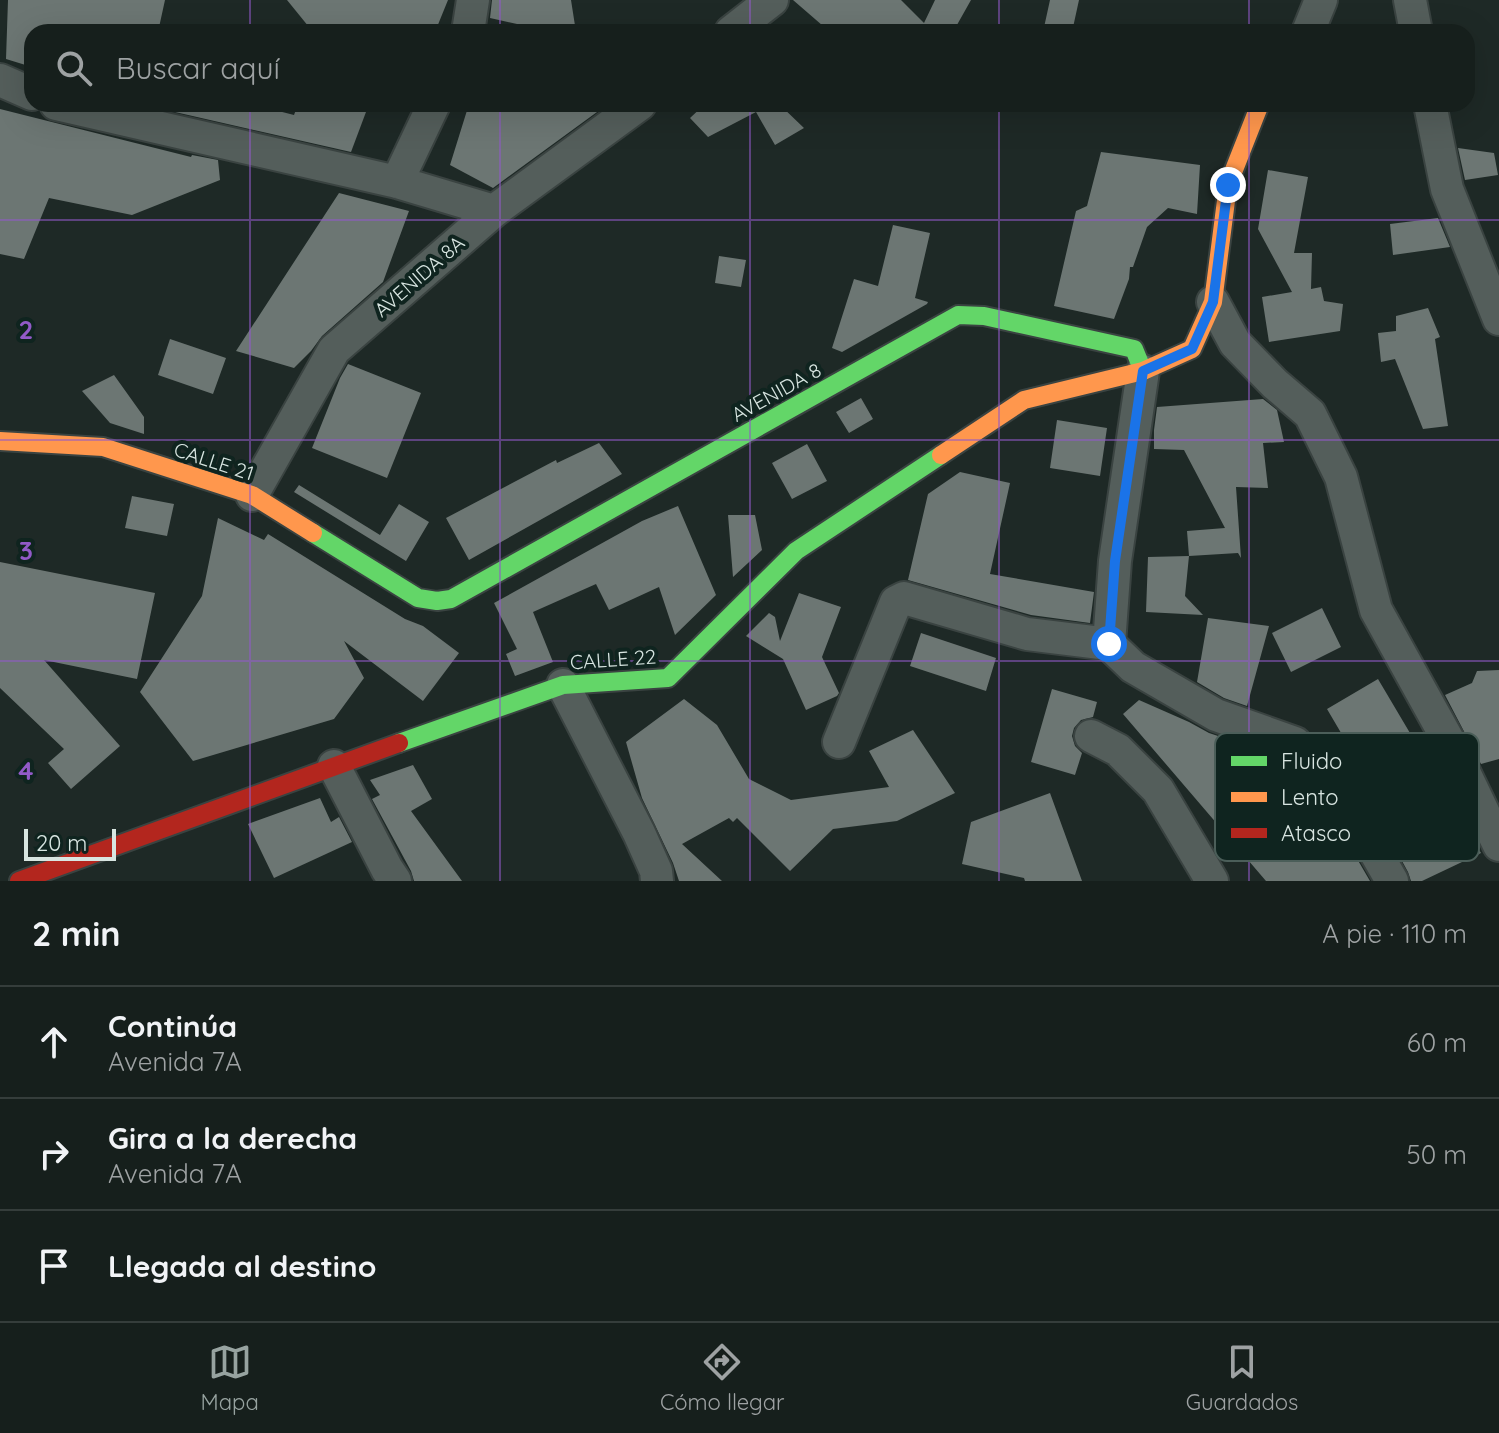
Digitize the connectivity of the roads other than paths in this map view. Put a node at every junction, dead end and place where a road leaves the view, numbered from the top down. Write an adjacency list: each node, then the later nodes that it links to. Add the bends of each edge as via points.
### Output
1 (473, 0): 5 (street)
2 (772, 0): 6 (street)
3 (1321, 0): 7 (street)
4 (1410, 0): 8 (street)
5 (469, 24)
6 (741, 24)
7 (1311, 24)
8 (1414, 24)
9 (0, 80): 10 (street)
10 (24, 90)
11 (91, 112): 16 (street)
12 (430, 112): 16 (street)
13 (629, 112): 17 (street, AVENIDA 8A)
14 (1257, 112): 18 (street, CALLE 22, via 1228,185)
15 (1432, 112): 19 (street, via 1447,189)
16 (397, 182): 17 (street)
17 (494, 211): 22 (street, AVENIDA 8A, via 334,350)
18 (1213, 302): 20 (street, CALLE 22, via 1192,349); 27 (street, via 1235,343 1310,414 1341,477 1376,610)
19 (1499, 319)
20 (1143, 371): 23 (street, AVENIDA 8, via 1134,349 958,315 451,599); 24 (street, via 1115,561); 25 (street, CALLE 22, via 1024,400 796,551 668,678)
21 (0, 441): 22 (street, CALLE 21, via 103,447)
22 (252, 495): 23 (street, CALLE 21, via 418,598)
23 (437, 601)
24 (1109, 644): 26 (street, via 1133,667 1216,715); 29 (street, via 1027,634 904,598 896,602)
25 (563, 685): 30 (street, CALLE 22); 36 (street, via 639,833)
26 (1267, 733)
27 (1444, 733)
28 (1091, 736): 37 (street, via 1118,750 1158,790)
29 (839, 742)
30 (334, 766): 34 (street, CALLE 22); 35 (street)
31 (1479, 803): 32 (street)
32 (1499, 845)
33 (1380, 861): 38 (street)
34 (19, 881)
35 (395, 881)
36 (657, 881)
37 (1212, 881)
38 (1392, 881)

